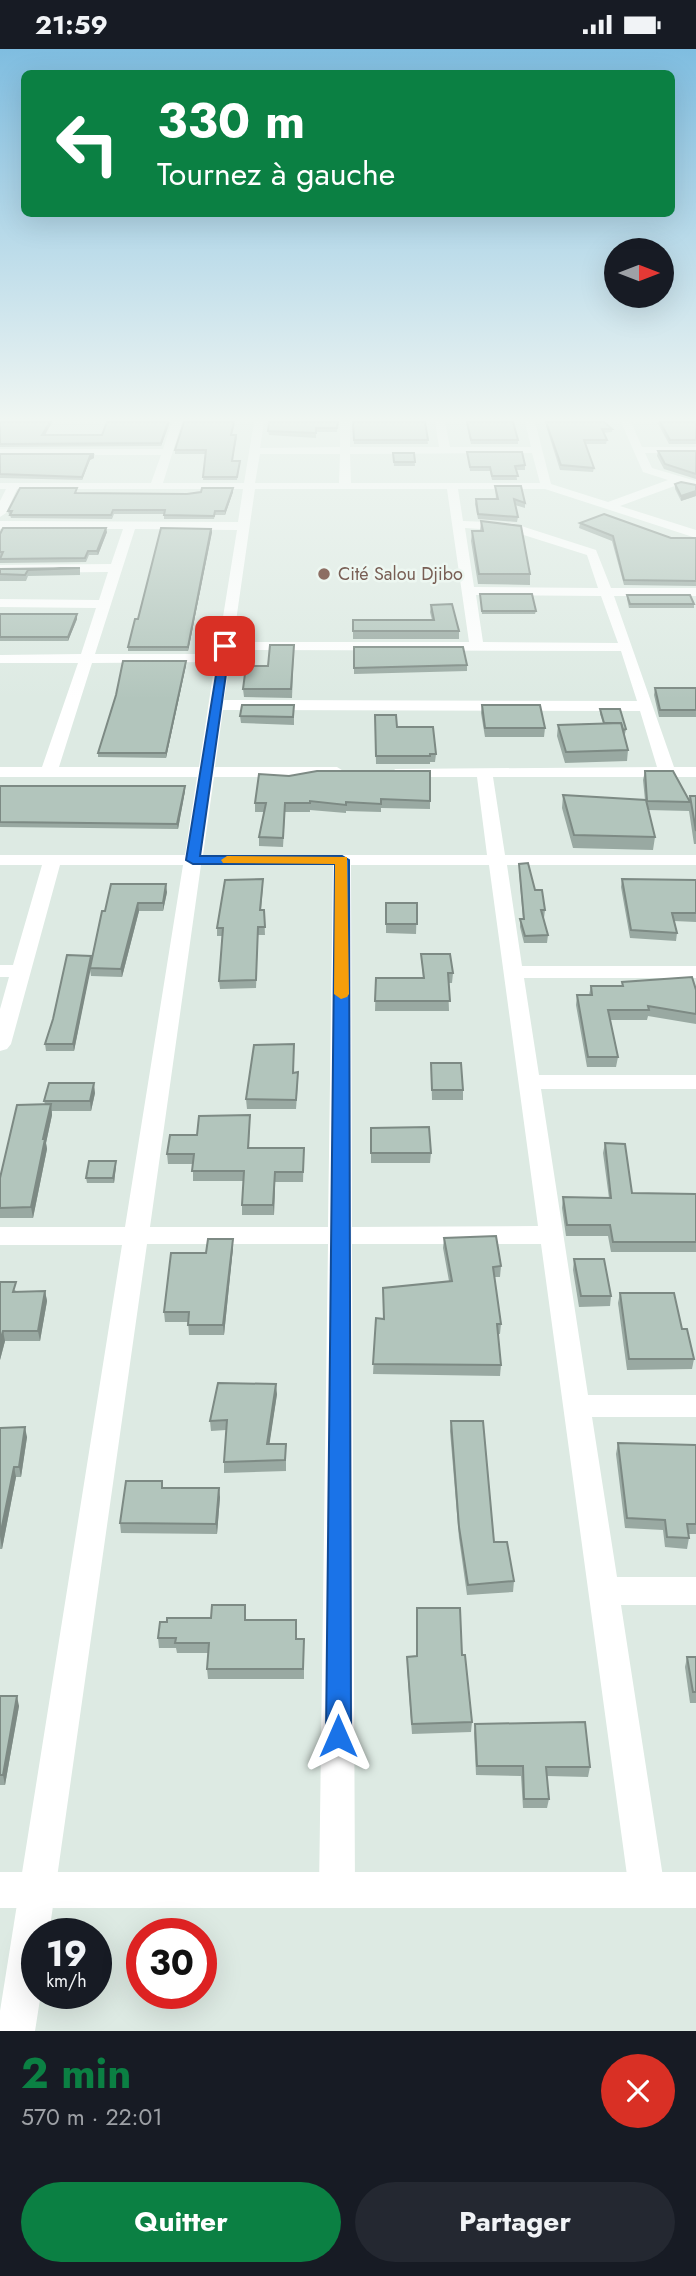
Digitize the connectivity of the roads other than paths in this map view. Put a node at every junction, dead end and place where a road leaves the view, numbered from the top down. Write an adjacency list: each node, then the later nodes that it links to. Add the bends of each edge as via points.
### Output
1 (245, 514): 7 (street)
2 (456, 514): 4 (street)
3 (635, 514): 8 (street)
4 (457, 524): 11 (street); 12 (street, via 512,527 588,551)
5 (0, 525): 6 (street)
6 (130, 526): 7 (street); 9 (street)
7 (243, 526): 18 (street)
8 (696, 534)
9 (116, 568): 10 (street); 15 (street)
10 (0, 569)
11 (470, 591): 12 (street); 16 (street)
12 (607, 591): 13 (street); 17 (street)
13 (696, 592)
14 (0, 603): 15 (street)
15 (104, 604): 20 (street)
16 (477, 647): 17 (street); 18 (street)
17 (627, 647): 22 (street)
18 (224, 652): 20 (street); 21 (street)
19 (0, 659): 20 (street)
20 (86, 659): 24 (street)
21 (216, 705): 22 (street); 25 (street)
22 (646, 706): 29 (street)
23 (0, 772): 24 (street)
24 (49, 772): 25 (street)
25 (206, 772): 26 (street); 33 (street)
26 (359, 772)
27 (386, 772): 28 (street)
28 (484, 772): 29 (street); 35 (street)
29 (667, 772): 30 (street)
30 (696, 772)
31 (0, 860): 32 (street)
32 (53, 860): 33 (street); 38 (street)
33 (193, 860): 34 (street); 47 (street)
34 (342, 860): 35 (street); 44 (street)
35 (497, 860): 36 (street); 39 (street)
36 (696, 860)
37 (0, 971): 38 (street)
38 (21, 971): 41 (street)
39 (513, 972): 40 (street); 42 (street)
40 (696, 972)
41 (0, 1044)
42 (529, 1082): 43 (street); 45 (street)
43 (696, 1082)
44 (340, 1235): 45 (street); 47 (street); 54 (street)
45 (551, 1235): 48 (street)
46 (0, 1236): 47 (street)
47 (136, 1236): 53 (street)
48 (576, 1406): 49 (street); 50 (street)
49 (696, 1406)
50 (603, 1591): 51 (street); 55 (street)
51 (696, 1591)
52 (0, 1890): 53 (street)
53 (37, 1890): 54 (street); 57 (street)
54 (337, 1890): 55 (street)
55 (647, 1890): 56 (street)
56 (696, 1890)
57 (16, 2031)

